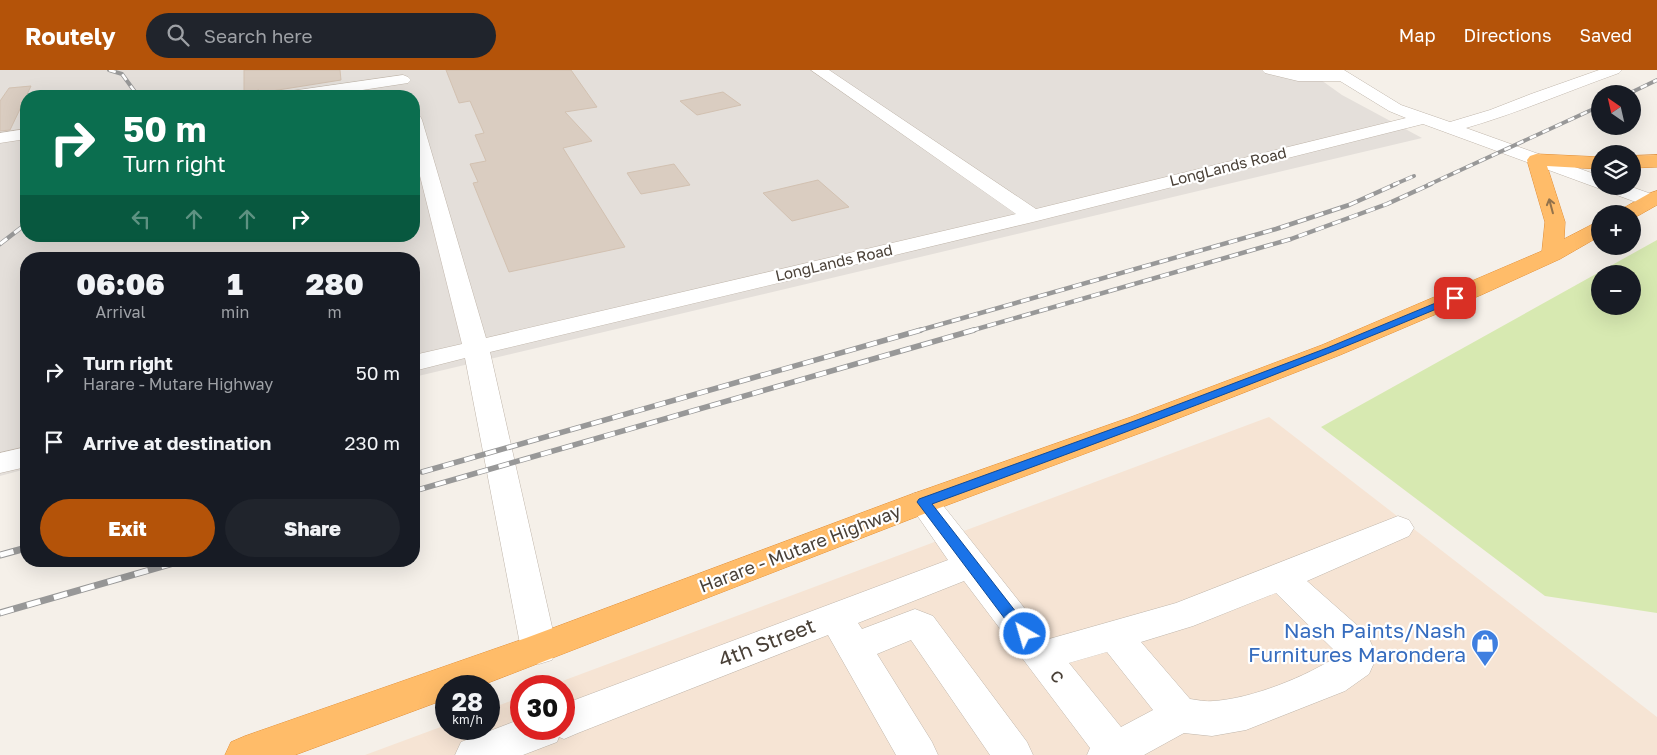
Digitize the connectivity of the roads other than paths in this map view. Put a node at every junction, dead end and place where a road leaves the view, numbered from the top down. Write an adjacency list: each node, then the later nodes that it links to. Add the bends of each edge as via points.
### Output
1 (818, 70): 21 (street)
2 (1270, 70): 4 (street, via 1298,76)
3 (1614, 70): 9 (street, via 1496,114)
4 (1337, 73): 8 (street, via 1395,108)
5 (401, 75): 6 (street); 7 (street)
6 (322, 90)
7 (405, 90)
8 (1422, 119): 9 (street); 21 (street, LongLands Road)
9 (1448, 128): 13 (street)
10 (20, 135): 11 (street)
11 (0, 138)
12 (420, 142): 24 (street)
13 (1536, 160): 16 (highway); 17 (street); 23 (highway, one-way to 13, via 1555,222)
14 (1657, 161): 15 (highway)
15 (1641, 162)
16 (1591, 163)
17 (1591, 180)
18 (1640, 195): 19 (street)
19 (1654, 199): 20 (highway)
20 (1641, 206)
21 (1032, 216): 24 (street, LongLands Road)
22 (1591, 233): 23 (highway, Harare - Mutare Highway)
23 (1552, 254): 28 (highway, Harare - Mutare Highway, via 1330,350 1142,423)
24 (476, 348): 25 (street, LongLands Road); 35 (street)
25 (420, 362)
26 (20, 458): 27 (street)
27 (0, 463)
28 (923, 502): 30 (street, c); 35 (highway, Harare - Mutare Highway)
29 (1398, 528): 31 (street)
30 (970, 565): 32 (street, 4th Street); 36 (street, c)
31 (1281, 577): 33 (street, via 1181,616); 37 (street, via 1354,646 1356,663 1332,680 1246,713 1212,719)
32 (835, 617): 34 (street); 38 (street, 4th Street)
33 (1114, 636): 36 (street); 37 (street)
34 (854, 648): 43 (street); 44 (street, via 914,623 921,626)
35 (539, 649): 41 (highway, Harare - Mutare Highway)
36 (1042, 656): 40 (street, c)
37 (1180, 715): 40 (street)
38 (575, 717)
39 (514, 740): 42 (street)
40 (1114, 754)
41 (245, 755)
42 (475, 755)
43 (918, 755)
44 (1014, 755)

